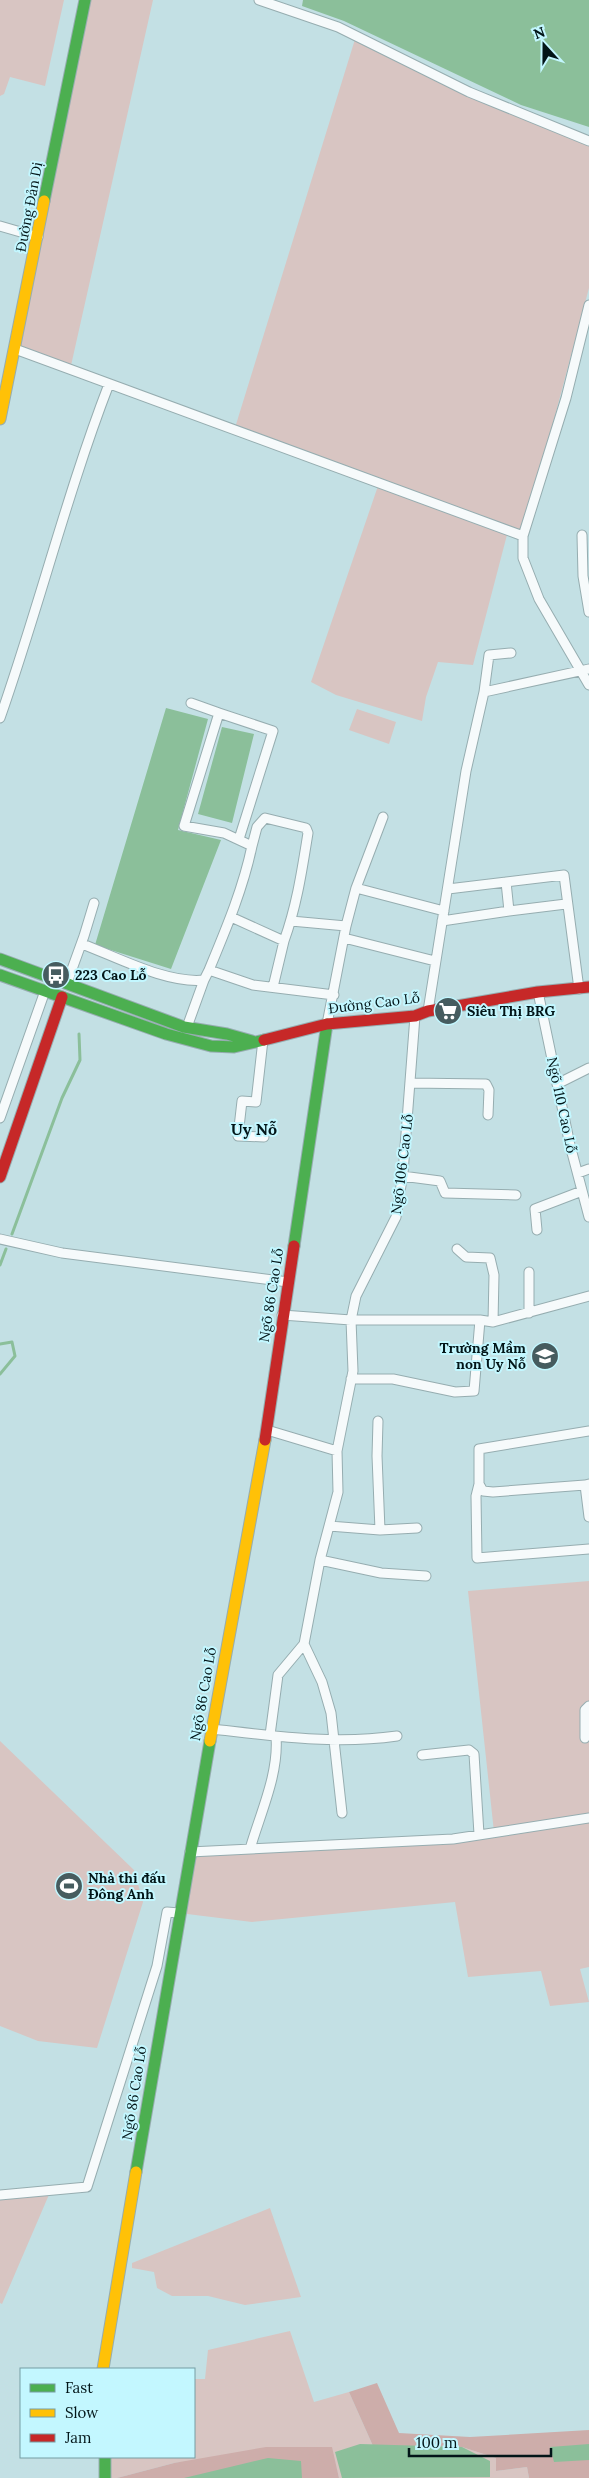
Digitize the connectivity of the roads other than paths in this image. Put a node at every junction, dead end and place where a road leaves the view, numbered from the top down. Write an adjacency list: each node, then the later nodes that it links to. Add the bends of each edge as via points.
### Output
1 (85, 0): 5 (street, Đường Đản Dị)
2 (259, 0): 3 (street, via 338,27 469,92)
3 (589, 140)
4 (0, 226): 5 (street)
5 (38, 238): 7 (street, Đường Đản Dị)
6 (589, 305): 11 (street, via 566,398)
7 (15, 349): 8 (street); 9 (street, Đường Đản Dị)
8 (109, 384): 11 (street); 19 (street, via 67,501 23,652)
9 (1, 413)
10 (582, 535): 12 (street, via 583,576)
11 (523, 536): 14 (street, via 523,558 540,599)
12 (589, 612)
13 (512, 653): 16 (street, via 488,655)
14 (585, 670): 15 (street); 16 (street)
15 (589, 685)
16 (484, 692): 25 (street, via 466,771)
17 (191, 703): 18 (street)
18 (219, 713): 21 (street, via 273,731); 21 (street, via 184,826)
19 (0, 718)
20 (383, 817): 24 (street)
21 (239, 839): 22 (street)
22 (252, 846): 30 (street); 31 (street, via 257,826 265,818 306,828 308,833 299,890)
23 (506, 882): 25 (street); 27 (street, via 564,875); 28 (street)
24 (356, 888): 29 (street); 32 (street)
25 (448, 889): 29 (street)
26 (94, 902): 35 (street)
27 (566, 904): 28 (street); 43 (street)
28 (509, 911): 29 (street)
29 (443, 916): 37 (street)
30 (230, 917): 34 (street); 38 (street)
31 (291, 921): 32 (street); 34 (street)
32 (346, 926): 33 (street)
33 (344, 938): 37 (street); 46 (street)
34 (284, 941): 42 (street)
35 (82, 944): 40 (street, via 156,972 188,981); 41 (street)
36 (0, 959): 41 (street)
37 (435, 961): 48 (street)
38 (209, 970): 40 (street); 42 (street, via 253,985)
39 (0, 975): 44 (street, Đường Cao Lỗ)
40 (204, 980): 51 (street)
41 (67, 984): 51 (street)
42 (273, 987): 46 (street)
43 (584, 988): 45 (street, Đường Cao Lỗ)
44 (44, 991): 47 (street, Đường Cao Lỗ); 57 (street)
45 (538, 992): 48 (street, Đường Cao Lỗ); 55 (street, Ngõ 110 Cao Lỗ)
46 (334, 995): 50 (street)
47 (62, 997): 52 (street, Đường Cao Lỗ, via 189,1041 234,1047); 61 (street)
48 (428, 1011): 49 (street, Đường Cao Lỗ)
49 (415, 1016): 50 (street, Đường Cao Lỗ); 54 (street, Ngõ 106 Cao Lỗ)
50 (327, 1024): 52 (street, Đường Cao Lỗ); 70 (street, Ngõ 86 Cao Lỗ)
51 (187, 1027): 52 (street)
52 (258, 1040): 58 (street, via 256,1102 242,1101 238,1136)
53 (589, 1068): 55 (street)
54 (410, 1083): 56 (street, via 486,1084 489,1090); 62 (street, Ngõ 106 Cao Lỗ)
55 (558, 1084): 60 (street, Ngõ 110 Cao Lỗ)
56 (488, 1115)
57 (0, 1118)
58 (264, 1137)
59 (589, 1169): 60 (street)
60 (578, 1173): 63 (street, Ngõ 110 Cao Lỗ)
61 (0, 1176)
62 (402, 1176): 64 (street, via 440,1181 445,1193); 74 (street, Ngõ 106 Cao Lỗ, via 396,1217 356,1296)
63 (582, 1191): 65 (street, Ngõ 110 Cao Lỗ); 66 (street, via 535,1209)
64 (516, 1195)
65 (589, 1217)
66 (537, 1230)
67 (0, 1239): 70 (street, via 62,1254)
68 (457, 1249): 76 (street, via 466,1257 490,1258 494,1275)
69 (529, 1272): 72 (street)
70 (288, 1282): 73 (street, Ngõ 86 Cao Lỗ)
71 (589, 1296): 72 (street)
72 (529, 1314): 76 (street)
73 (282, 1315): 74 (street); 79 (street, Ngõ 86 Cao Lỗ)
74 (351, 1320): 75 (street); 77 (street, Ngõ 106 Cao Lỗ)
75 (480, 1320): 76 (street); 77 (street, via 474,1391 455,1392 392,1379)
76 (494, 1322)
77 (351, 1379): 81 (street, Ngõ 106 Cao Lỗ)
78 (378, 1421): 87 (street)
79 (267, 1430): 81 (street); 93 (street, Ngõ 86 Cao Lỗ)
80 (589, 1431): 82 (street, via 479,1449)
81 (337, 1451): 85 (street, Ngõ 106 Cao Lỗ, via 338,1492)
82 (479, 1484): 83 (street, via 483,1491 493,1492); 88 (street, via 476,1496 477,1558)
83 (587, 1485): 84 (street)
84 (589, 1517)
85 (329, 1526): 87 (street); 89 (street, Ngõ 106 Cao Lỗ)
86 (417, 1528): 87 (street)
87 (380, 1530)
88 (589, 1549)
89 (320, 1560): 90 (street, via 381,1573); 91 (street)
90 (426, 1576)
91 (304, 1644): 94 (street, via 278,1675); 97 (street, via 322,1682 331,1713)
92 (589, 1706): 96 (street, via 585,1710)
93 (212, 1729): 94 (street); 103 (street, Ngõ 86 Cao Lỗ)
94 (273, 1736): 97 (street); 102 (street, via 277,1748)
95 (397, 1736): 97 (street)
96 (585, 1738)
97 (334, 1741): 99 (street)
98 (422, 1755): 101 (street, via 470,1750 474,1754)
99 (342, 1813)
100 (589, 1818): 101 (street)
101 (479, 1834): 102 (street, via 436,1841)
102 (250, 1849): 103 (street)
103 (190, 1852): 104 (street, Ngõ 86 Cao Lỗ)
104 (180, 1913): 105 (street, via 168,1912 157,1966 87,2187); 106 (street, Ngõ 86 Cao Lỗ)
105 (0, 2195)
106 (103, 2368)
107 (105, 2458): 108 (street)
108 (105, 2478)

